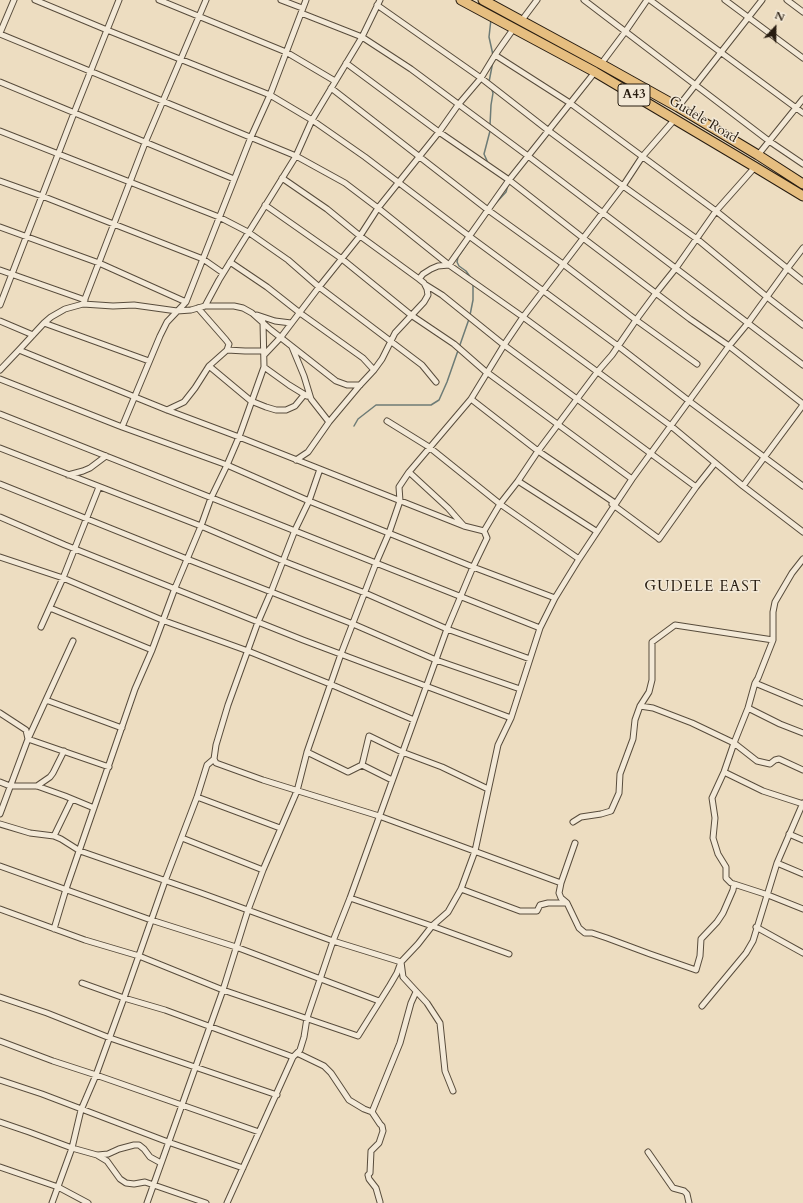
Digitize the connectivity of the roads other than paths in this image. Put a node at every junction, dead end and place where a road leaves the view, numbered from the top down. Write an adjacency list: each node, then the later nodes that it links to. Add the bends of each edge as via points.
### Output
1 (14, 0): 26 (street)
2 (35, 0): 24 (street)
3 (119, 0): 24 (street)
4 (160, 0): 20 (street)
5 (206, 0): 20 (street)
6 (281, 0): 18 (street)
7 (306, 0): 18 (street)
8 (461, 0): 23 (highway, Gudele Road / A43)
9 (483, 0): 22 (highway, Gudele Road / A43)
10 (537, 0): 22 (street)
11 (584, 0): 25 (street)
12 (647, 0): 25 (street)
13 (650, 0): 29 (street)
14 (725, 0): 21 (street)
15 (762, 0): 21 (street)
16 (787, 0): 19 (street)
17 (378, 2): 27 (street); 37 (street)
18 (301, 11): 27 (street); 28 (street)
19 (803, 12)
20 (198, 17): 28 (street); 32 (street)
21 (748, 17): 29 (street); 31 (street)
22 (522, 20): 34 (highway, Gudele Road / A43)
23 (514, 28): 30 (street); 36 (highway, Gudele Road / A43)
24 (107, 30): 32 (street); 35 (street)
25 (625, 32): 34 (street); 40 (street)
26 (0, 34): 35 (street)
27 (362, 37): 33 (street); 46 (street, via 411,69)
28 (286, 52): 38 (street); 42 (street)
29 (720, 52): 40 (street); 48 (street)
30 (495, 55): 37 (street); 45 (street)
31 (803, 58)
32 (181, 59): 42 (street); 44 (street)
33 (346, 63): 38 (street); 55 (street)
34 (601, 64): 47 (highway, Gudele Road / A43)
35 (90, 71): 44 (street); 49 (street)
36 (595, 72): 45 (street); 51 (highway, Gudele Road / A43)
37 (482, 78): 46 (street); 54 (street)
38 (335, 81): 41 (street)
39 (0, 82): 49 (street)
40 (696, 86): 47 (street); 57 (street)
41 (331, 88): 52 (street); 63 (street)
42 (270, 95): 52 (street); 56 (street)
43 (803, 99): 48 (street)
44 (162, 101): 56 (street); 58 (street)
45 (570, 103): 54 (street); 64 (street)
46 (458, 105): 55 (street); 62 (street)
47 (678, 107): 60 (highway, Gudele Road / A43)
48 (796, 108): 50 (street); 57 (street)
49 (74, 113): 58 (street); 59 (street)
50 (803, 113)
51 (675, 119): 64 (street); 66 (highway, Gudele Road / A43)
52 (312, 120): 61 (street); 72 (street)
53 (0, 131): 59 (street)
54 (549, 131): 62 (street); 74 (street)
55 (439, 132): 63 (street); 69 (street)
56 (251, 137): 61 (street); 68 (street)
57 (769, 141): 60 (street); 65 (street)
58 (145, 142): 68 (street); 71 (street)
59 (58, 154): 71 (street); 75 (street)
60 (758, 155): 73 (highway, Gudele Road / A43)
61 (296, 156): 67 (street); 78 (street, via 345,183)
62 (528, 156): 69 (street); 81 (street)
63 (419, 157): 72 (street); 79 (street)
64 (642, 157): 74 (street); 80 (street)
65 (803, 164)
66 (755, 167): 76 (highway, Gudele Road / A43); 80 (street)
67 (282, 178): 77 (street); 85 (street)
68 (234, 179): 82 (street)
69 (509, 180): 79 (street); 88 (street)
70 (0, 181): 75 (street)
71 (130, 182): 82 (street); 94 (street)
72 (399, 183): 78 (street); 86 (street)
73 (803, 184)
74 (623, 186): 81 (street); 89 (street)
75 (42, 196): 87 (street); 91 (street)
76 (803, 196)
77 (265, 205): 84 (street); 92 (street)
78 (378, 208): 85 (street); 96 (street)
79 (488, 210): 86 (street); 95 (street)
80 (716, 211): 89 (street); 98 (street)
81 (602, 213): 88 (street); 97 (street)
82 (219, 217): 84 (street); 91 (street)
83 (0, 227): 87 (street)
84 (248, 232): 93 (street); 105 (street, via 288,260)
85 (360, 236): 92 (street); 102 (street)
86 (469, 236): 96 (street); 106 (street)
87 (26, 237): 94 (street); 101 (street)
88 (583, 238): 95 (street); 107 (street)
89 (697, 239): 97 (street); 108 (street)
90 (803, 248): 98 (street)
91 (203, 259): 100 (street); 110 (street)
92 (342, 259): 105 (street); 117 (street)
93 (230, 262): 100 (street); 116 (street)
94 (99, 263): 109 (street); 110 (street)
95 (563, 264): 106 (street); 119 (street)
96 (449, 265): 102 (street, via 431,269); 118 (street)
97 (676, 268): 107 (street); 124 (street)
98 (787, 269): 103 (street); 108 (street)
99 (0, 270): 101 (street)
100 (223, 273): 112 (street)
101 (12, 274): 109 (street); 111 (street)
102 (419, 279): 104 (street)
103 (803, 281)
104 (424, 283): 117 (street, via 428,295); 130 (street)
105 (319, 287): 116 (street); 128 (street)
106 (544, 290): 118 (street); 131 (street)
107 (656, 292): 119 (street); 132 (street)
108 (767, 297): 124 (street); 125 (street)
109 (84, 302): 114 (street); 121 (street, via 65,309)
110 (186, 302): 114 (street)
111 (0, 305)
112 (205, 306): 113 (street); 115 (street, via 234,306)
113 (198, 308): 114 (street); 134 (street, via 229,344)
114 (177, 311): 136 (street, via 167,322)
115 (252, 313): 122 (street); 123 (street)
116 (300, 313): 123 (street); 142 (street, via 363,358)
117 (411, 315): 128 (street); 144 (street, via 454,344)
118 (523, 317): 130 (street); 143 (street)
119 (636, 320): 131 (street); 137 (street)
120 (0, 322): 126 (street)
121 (44, 322): 126 (street); 136 (street)
122 (263, 322): 127 (street); 135 (street)
123 (291, 323): 127 (street)
124 (748, 323): 132 (street); 138 (street)
125 (803, 325)
126 (33, 335): 133 (street)
127 (281, 337): 129 (street); 135 (street)
128 (390, 341): 142 (street); 146 (street, via 422,365)
129 (291, 345): 147 (street, via 336,381 347,385); 150 (street)
130 (504, 345): 144 (street); 152 (street)
131 (618, 346): 143 (street); 154 (street)
132 (729, 346): 154 (street); 155 (street)
133 (19, 350): 141 (street); 149 (street)
134 (227, 350): 135 (street); 139 (street)
135 (264, 353): 140 (street)
136 (149, 361): 149 (street)
137 (697, 364)
138 (803, 365)
139 (209, 366): 153 (street); 156 (street, via 184,402)
140 (264, 367): 148 (street); 153 (street)
141 (0, 370)
142 (374, 370): 147 (street)
143 (598, 371): 152 (street); 161 (street)
144 (487, 372): 151 (street); 160 (street)
145 (0, 379): 162 (street)
146 (436, 382)
147 (360, 385): 159 (street)
148 (304, 395): 150 (street); 153 (street, via 295,406 286,410 276,410)
149 (134, 397): 156 (street); 162 (street)
150 (311, 399): 159 (street)
151 (471, 399): 164 (street); 166 (street)
152 (578, 399): 160 (street); 167 (street)
153 (251, 401): 163 (street)
154 (689, 401): 161 (street); 169 (street)
155 (803, 405): 169 (street)
156 (167, 410): 163 (street)
157 (0, 414): 168 (street)
158 (387, 421): 164 (street)
159 (329, 422): 170 (street, via 308,452)
160 (558, 425): 166 (street); 176 (street)
161 (671, 426): 167 (street); 171 (street)
162 (122, 427): 172 (street)
163 (239, 437): 170 (street); 172 (street)
164 (429, 447): 174 (street); 187 (street)
165 (0, 448): 175 (street)
166 (538, 450): 177 (street); 186 (street)
167 (651, 453): 176 (street); 182 (street)
168 (106, 456): 175 (street, via 90,468); 183 (street)
169 (764, 457): 179 (street); 180 (street)
170 (296, 460): 173 (street)
171 (715, 463): 179 (street); 182 (street)
172 (227, 464): 183 (street); 184 (street)
173 (320, 469): 184 (street); 185 (street)
174 (409, 472): 185 (street, via 399,488); 191 (street)
175 (67, 475): 181 (street)
176 (632, 479): 186 (street)
177 (518, 481): 187 (street); 194 (street)
178 (0, 484): 189 (street)
179 (743, 486): 195 (street)
180 (803, 486)
181 (99, 487): 189 (street); 190 (street)
182 (696, 487): 186 (street, via 659,539)
183 (211, 498): 190 (street); 192 (street)
184 (309, 501): 192 (street); 196 (street)
185 (400, 501): 191 (street); 196 (street)
186 (612, 503): 194 (street)
187 (500, 504): 193 (street); 199 (street)
188 (0, 517): 205 (street)
189 (87, 518): 198 (street); 204 (street)
190 (201, 526): 198 (street); 201 (street)
191 (464, 526): 193 (street)
192 (295, 530): 201 (street); 202 (street)
193 (484, 531): 203 (street, via 487,538)
194 (596, 531): 199 (street)
195 (803, 532)
196 (389, 533): 202 (street); 203 (street)
197 (0, 557): 204 (street)
198 (187, 559): 205 (street); 206 (street)
199 (579, 559): 209 (street)
200 (803, 559): 217 (street, via 775,602)
201 (283, 561): 206 (street); 207 (street)
202 (376, 563): 207 (street); 208 (street)
203 (473, 567): 208 (street); 209 (street)
204 (63, 578): 210 (street); 211 (street)
205 (175, 588): 211 (street); 212 (street)
206 (271, 592): 212 (street); 213 (street)
207 (365, 593): 213 (street); 216 (street)
208 (461, 596): 215 (street); 216 (street)
209 (555, 598): 215 (street)
210 (50, 608): 214 (street); 219 (street)
211 (162, 620): 219 (street); 220 (street)
212 (258, 622): 220 (street); 221 (street)
213 (352, 624): 221 (street); 223 (street)
214 (41, 627)
215 (540, 628): 222 (street)
216 (447, 629): 222 (street); 223 (street)
217 (774, 640): 224 (street); 230 (street, via 675,625 652,642 652,680 649,692)
218 (73, 641): 228 (street)
219 (152, 650): 235 (street)
220 (248, 651): 225 (street); 242 (street, via 228,706)
221 (341, 654): 225 (street); 226 (street)
222 (530, 659): 227 (street)
223 (436, 660): 226 (street); 227 (street)
224 (755, 683): 229 (street); 231 (street)
225 (330, 684): 234 (street); 240 (street)
226 (427, 686): 233 (street); 234 (street)
227 (520, 689): 233 (street)
228 (46, 700): 235 (street); 237 (street)
229 (803, 703)
230 (640, 706): 238 (street, via 653,708 692,723); 259 (street, via 620,774 620,793 611,811 581,817)
231 (748, 708): 236 (street); 238 (street)
232 (0, 713): 237 (street, via 26,730)
233 (511, 718): 251 (street, via 498,745)
234 (414, 720): 241 (street)
235 (122, 728): 244 (street)
236 (803, 732)
237 (28, 739): 239 (street); 249 (street)
238 (734, 743): 245 (street, via 757,761 770,764 779,759); 246 (street)
239 (64, 751): 244 (street); 250 (street, via 50,777)
240 (307, 752): 243 (street, via 348,772); 252 (street)
241 (402, 752): 243 (street, via 369,736); 247 (street); 251 (street, via 442,767)
242 (214, 759): 252 (street, via 216,763); 253 (street, via 207,765)
243 (362, 765): 247 (street)
244 (109, 767): 256 (street)
245 (803, 770)
246 (724, 772): 255 (street, via 763,791); 275 (street, via 712,798 713,838 726,867 726,878)
247 (392, 780): 258 (street)
248 (0, 782): 249 (street)
249 (10, 786): 250 (street); 257 (street)
250 (37, 786): 254 (street)
251 (488, 790): 267 (street)
252 (296, 791): 258 (street); 261 (street)
253 (197, 797): 261 (street); 264 (street)
254 (72, 799): 256 (street); 263 (street)
255 (803, 803): 262 (street)
256 (94, 808): 268 (street)
257 (0, 814)
258 (379, 816): 267 (street); 279 (street)
259 (573, 822)
260 (0, 824): 263 (street, via 30,833)
261 (280, 828): 271 (street)
262 (789, 834): 265 (street); 269 (street)
263 (54, 836): 268 (street)
264 (182, 838): 271 (street); 273 (street)
265 (803, 840)
266 (575, 843): 274 (street)
267 (475, 851): 274 (street); 277 (street)
268 (80, 852): 273 (street); 276 (street)
269 (777, 863): 272 (street); 278 (street)
270 (0, 866): 276 (street)
271 (263, 870): 283 (street)
272 (803, 874)
273 (165, 881): 283 (street); 284 (street)
274 (561, 882): 280 (street, via 559,893)
275 (734, 884): 278 (street); 280 (street, via 723,912 701,939 696,970 607,938 585,933 579,928)
276 (66, 889): 284 (street); 287 (street)
277 (461, 889): 280 (street, via 520,911 537,911 540,905); 285 (street, via 448,912)
278 (768, 895): 282 (street); 286 (street)
279 (350, 898): 285 (street); 288 (street)
280 (567, 903)
281 (0, 909): 287 (street)
282 (803, 909)
283 (248, 910): 288 (street); 289 (street)
284 (151, 920): 289 (street); 292 (street)
285 (432, 926): 291 (street); 293 (street)
286 (756, 927): 290 (street); 301 (street, via 753,941 746,953)
287 (54, 929): 292 (street)
288 (333, 941): 293 (street); 294 (street)
289 (236, 947): 294 (street); 296 (street)
290 (803, 953)
291 (509, 954)
292 (139, 956): 296 (street); 299 (street)
293 (401, 962): 297 (street, via 403,977); 300 (street)
294 (320, 979): 300 (street); 302 (street)
295 (82, 983): 299 (street)
296 (223, 990): 302 (street); 303 (street)
297 (416, 992): 310 (street, via 427,1003 440,1024 445,1071); 314 (street, via 400,1043)
298 (0, 997): 304 (street)
299 (124, 998): 303 (street); 304 (street)
300 (379, 1001): 302 (street, via 358,1036)
301 (702, 1006)
302 (307, 1018): 306 (street, via 300,1050)
303 (210, 1026): 306 (street); 307 (street)
304 (110, 1038): 307 (street); 308 (street)
305 (0, 1041): 308 (street)
306 (295, 1055): 311 (street); 314 (street, via 324,1066 348,1100)
307 (196, 1066): 311 (street); 312 (street)
308 (96, 1075): 312 (street); 313 (street)
309 (0, 1080): 313 (street)
310 (453, 1091)
311 (277, 1095): 316 (street)
312 (181, 1105): 316 (street); 317 (street)
313 (82, 1110): 317 (street); 318 (street)
314 (372, 1112): 326 (street, via 383,1130 379,1143 371,1152 368,1175 376,1188)
315 (0, 1122): 318 (street)
316 (259, 1132): 323 (street)
317 (168, 1142): 321 (street); 323 (street)
318 (72, 1148): 320 (street); 325 (street)
319 (648, 1152): 332 (street, via 673,1188 687,1194)
320 (97, 1155): 321 (street, via 139,1145 150,1157); 324 (street, via 107,1160 126,1183)
321 (161, 1163): 324 (street)
322 (0, 1167): 325 (street)
323 (243, 1168): 331 (street)
324 (153, 1184): 329 (street); 330 (street)
325 (58, 1187): 327 (street); 328 (street)
326 (380, 1202)
327 (52, 1203)
328 (88, 1203)
329 (147, 1203)
330 (206, 1203)
331 (228, 1203)
332 (689, 1203)

